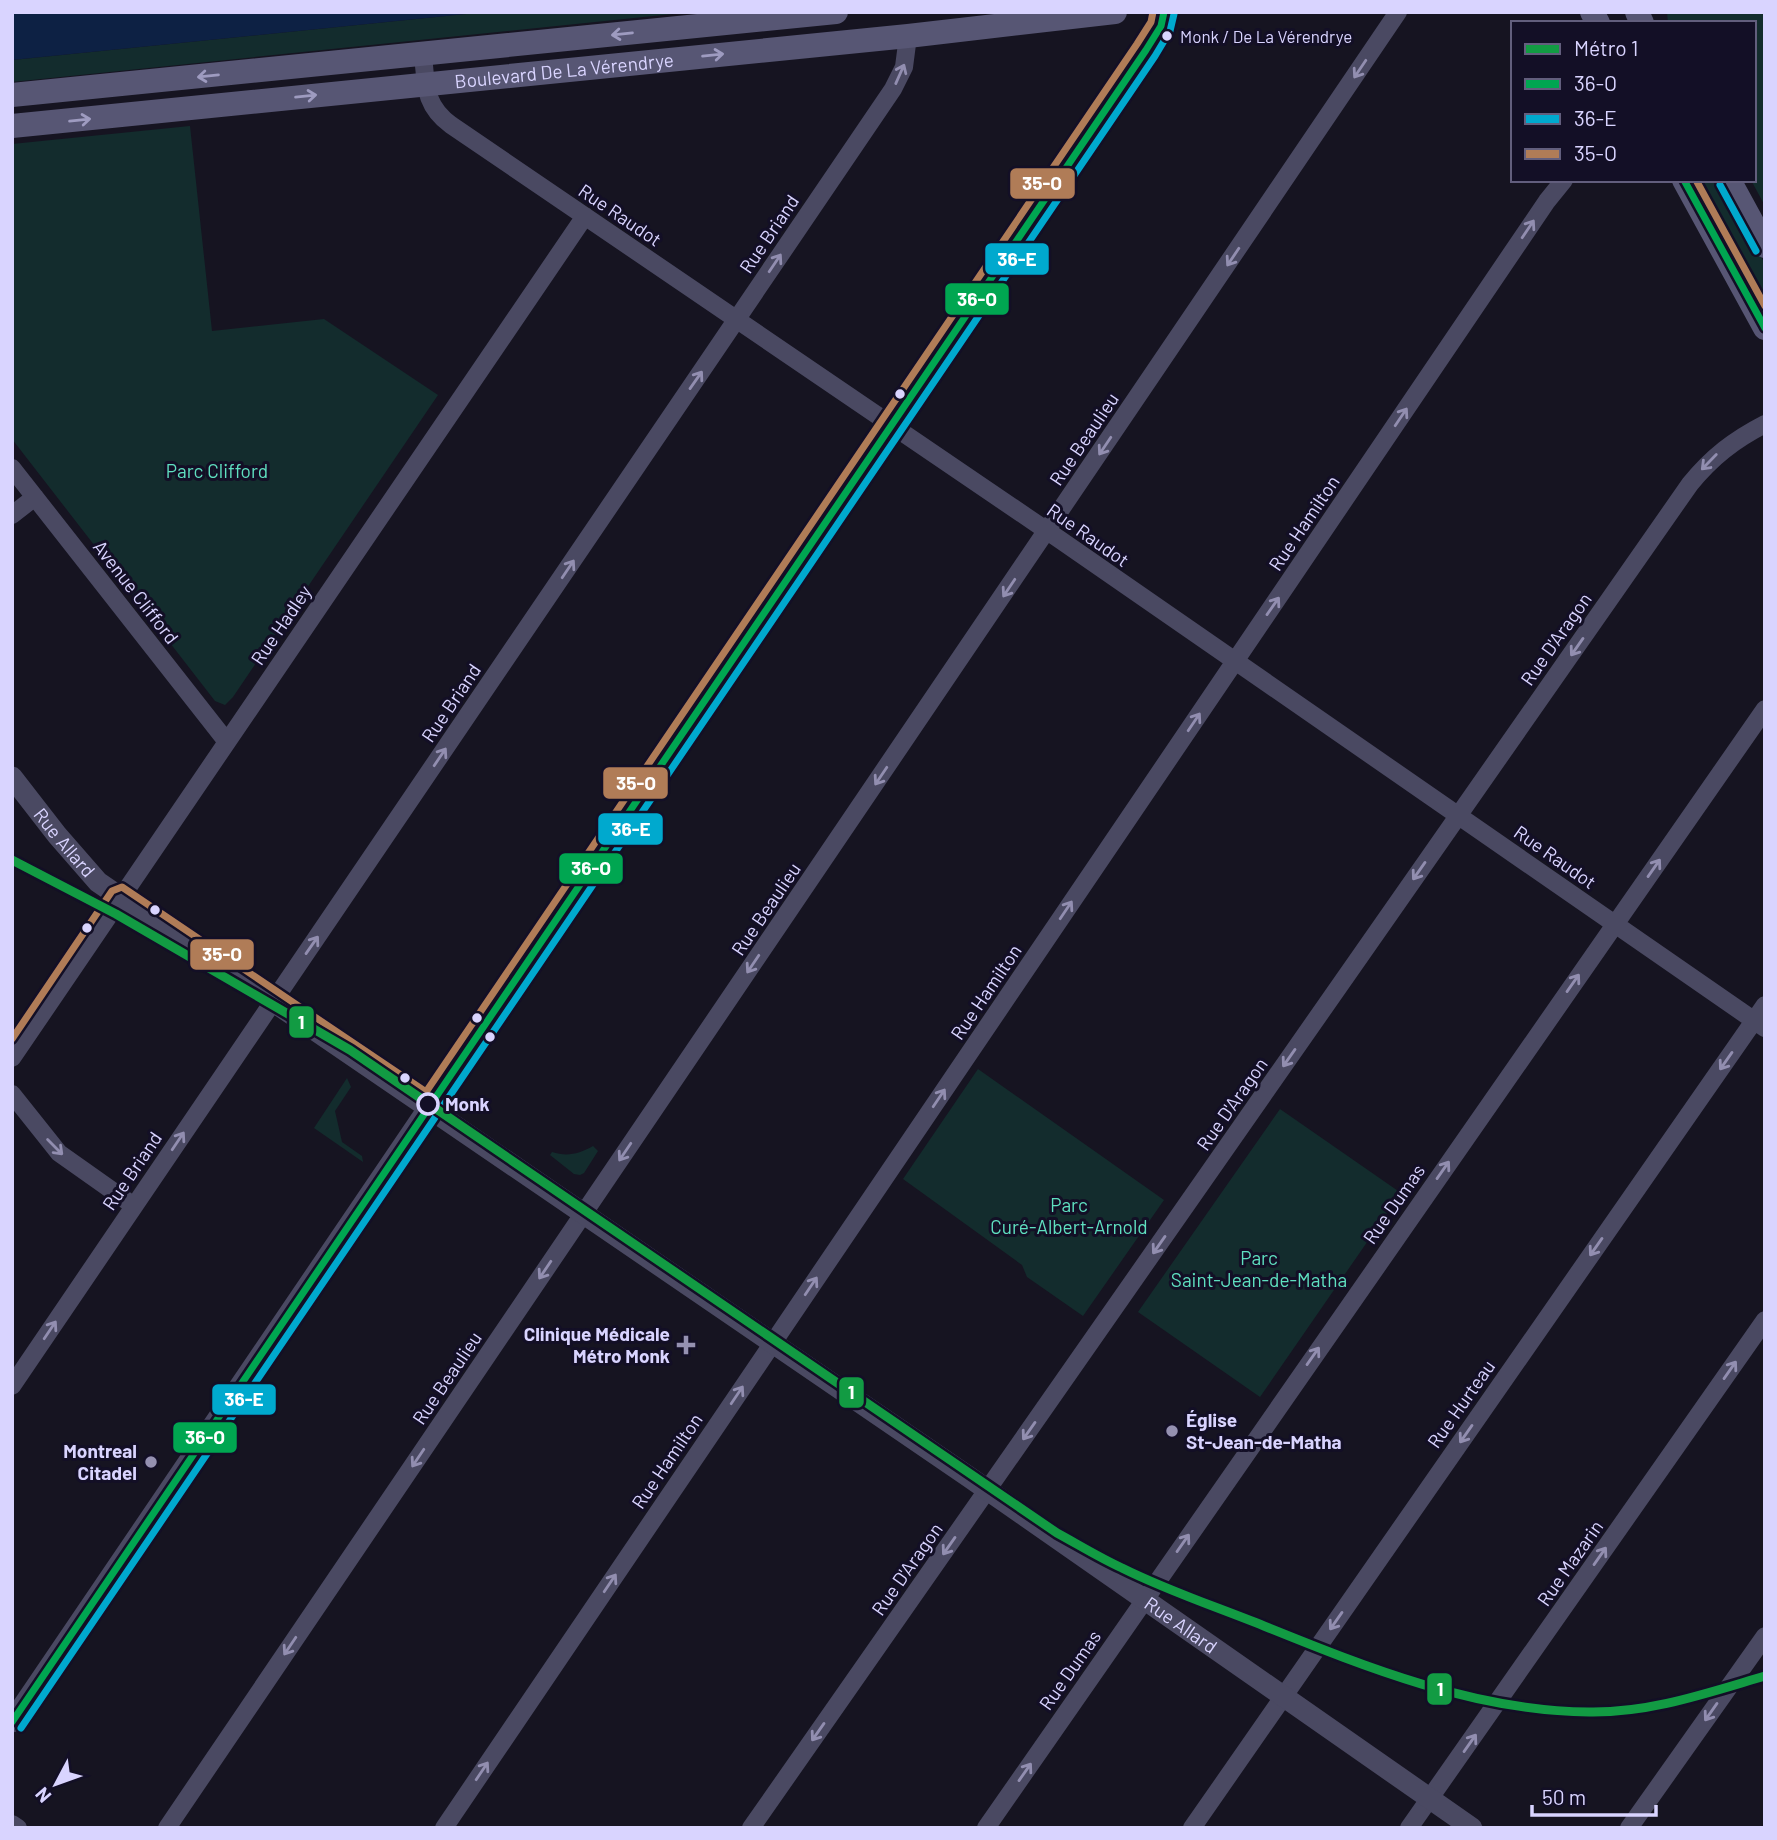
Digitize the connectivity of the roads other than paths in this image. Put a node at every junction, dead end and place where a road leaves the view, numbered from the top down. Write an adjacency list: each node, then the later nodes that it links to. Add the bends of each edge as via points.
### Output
1 (836, 12): 7 (main road, Boulevard De La Vérendrye, one-way to 7)
2 (1115, 12): 5 (main road, Boulevard De La Vérendrye)
3 (1164, 12): 19 (street, via 1158,33)
4 (1398, 12): 23 (street, Rue Beaulieu, one-way to 23)
5 (1009, 18): 6 (main road, Boulevard De La Vérendrye)
6 (908, 36): 8 (main road, Boulevard De La Vérendrye, one-way to 6); 16 (street, Rue Briand, one-way to 6, via 900,76)
7 (422, 54): 8 (street, Rue Raudot); 9 (main road, Boulevard De La Vérendrye, one-way to 9)
8 (426, 83): 10 (main road, Boulevard De La Vérendrye, one-way to 8); 14 (street, Rue Raudot, via 429,102 443,120)
9 (12, 95)
10 (12, 126)
11 (1562, 182): 24 (street, Rue Hamilton, one-way to 11)
12 (1685, 182): 17 (main road)
13 (1730, 182): 15 (main road)
14 (585, 216): 16 (street, Rue Raudot); 26 (street, Rue Hadley)
15 (1765, 246)
16 (737, 320): 19 (street, Rue Raudot); 31 (street, Rue Briand, one-way to 16)
17 (1765, 328)
18 (1765, 424): 28 (street, Rue D'Aragon, one-way to 28, via 1719,452 1690,484)
19 (892, 425): 23 (street, Rue Raudot); 36 (street)
20 (12, 468): 21 (street, Avenue Clifford)
21 (35, 497): 22 (street); 26 (street, Avenue Clifford)
22 (12, 515)
23 (1047, 531): 24 (street, Rue Raudot); 38 (street, Rue Beaulieu, one-way to 38)
24 (1235, 662): 28 (street, Rue Raudot); 40 (street, Rue Hamilton, one-way to 24)
25 (1765, 709): 30 (street, Rue Dumas, one-way to 25)
26 (227, 742): 29 (street, Rue Hadley)
27 (12, 777): 29 (street, Rue Allard, via 98,882)
28 (1458, 816): 30 (street, Rue Raudot); 42 (street, Rue D'Aragon, one-way to 42)
29 (121, 897): 31 (street, Rue Allard); 34 (street, Rue Hadley)
30 (1615, 924): 33 (street, Rue Raudot); 43 (street, Rue Dumas, one-way to 30)
31 (273, 1001): 36 (street, Rue Allard); 37 (street, Rue Briand, one-way to 31)
32 (1765, 1005): 33 (street, Rue Hurteau)
33 (1759, 1024): 45 (street, Rue Hurteau, one-way to 45)
34 (12, 1058)
35 (12, 1094): 37 (street, one-way to 37, via 49,1143)
36 (429, 1108): 38 (street, Rue Allard); 46 (street)
37 (134, 1206): 41 (street, Rue Briand, one-way to 37)
38 (584, 1214): 40 (street, Rue Allard); 50 (street, Rue Beaulieu, one-way to 50)
39 (1765, 1320): 47 (street, Rue Mazarin, one-way to 39)
40 (772, 1343): 42 (street, Rue Allard); 51 (street, Rue Hamilton, one-way to 40)
41 (12, 1386)
42 (988, 1490): 43 (street, Rue Allard); 52 (street, Rue D'Aragon, one-way to 52)
43 (1144, 1599): 45 (street, Rue Allard); 53 (street, Rue Dumas, one-way to 43)
44 (1765, 1636): 57 (street, one-way to 57)
45 (1284, 1696): 47 (street, Rue Allard); 54 (street, Rue Hurteau)
46 (12, 1722)
47 (1431, 1798): 55 (street, Rue Mazarin); 56 (street, Rue Allard)
48 (12, 1824): 49 (street)
49 (18, 1828)
50 (167, 1828)
51 (444, 1828)
52 (751, 1828)
53 (986, 1828)
54 (1192, 1828)
55 (1409, 1828)
56 (1472, 1828)
57 (1629, 1828)

